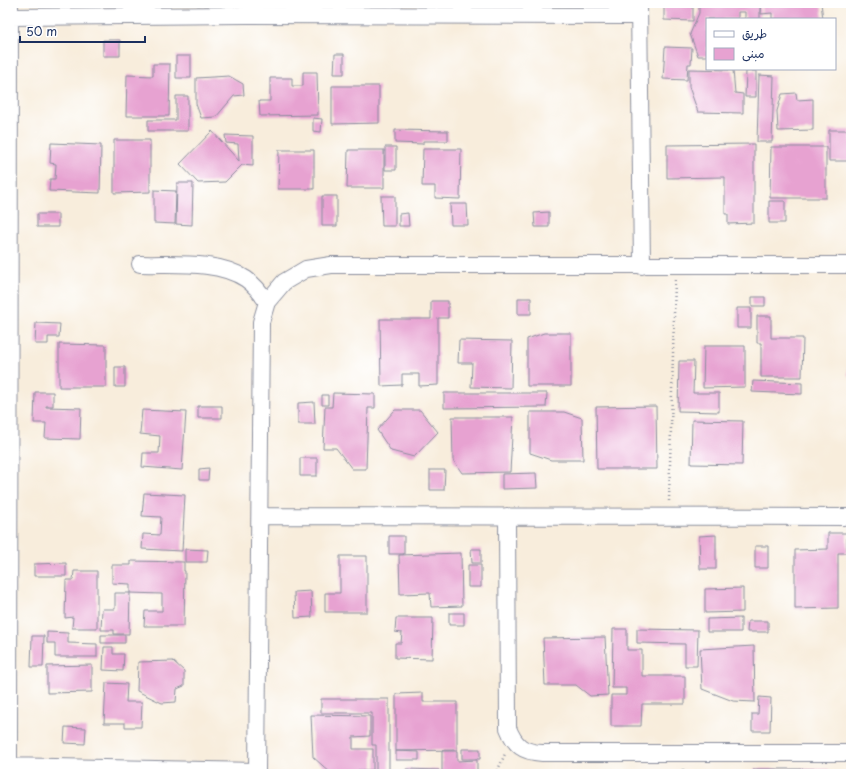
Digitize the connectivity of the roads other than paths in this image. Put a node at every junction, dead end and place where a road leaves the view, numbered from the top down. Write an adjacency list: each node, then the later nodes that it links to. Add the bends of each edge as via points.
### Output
1 (247, 9): 2 (street); 3 (street)
2 (10, 10): 12 (street)
3 (639, 10): 6 (street)
4 (140, 264): 7 (street, via 219,267 247,279)
5 (851, 265): 6 (street)
6 (642, 266): 7 (street, via 331,265 306,269 295,275 284,282)
7 (268, 302): 8 (street, via 261,322 260,344)
8 (260, 516): 9 (street); 13 (street)
9 (507, 516): 10 (street); 11 (street, via 507,716 512,739 520,747 530,752 542,753)
10 (851, 517)
11 (851, 753)
12 (6, 766): 13 (street)
13 (257, 772)

